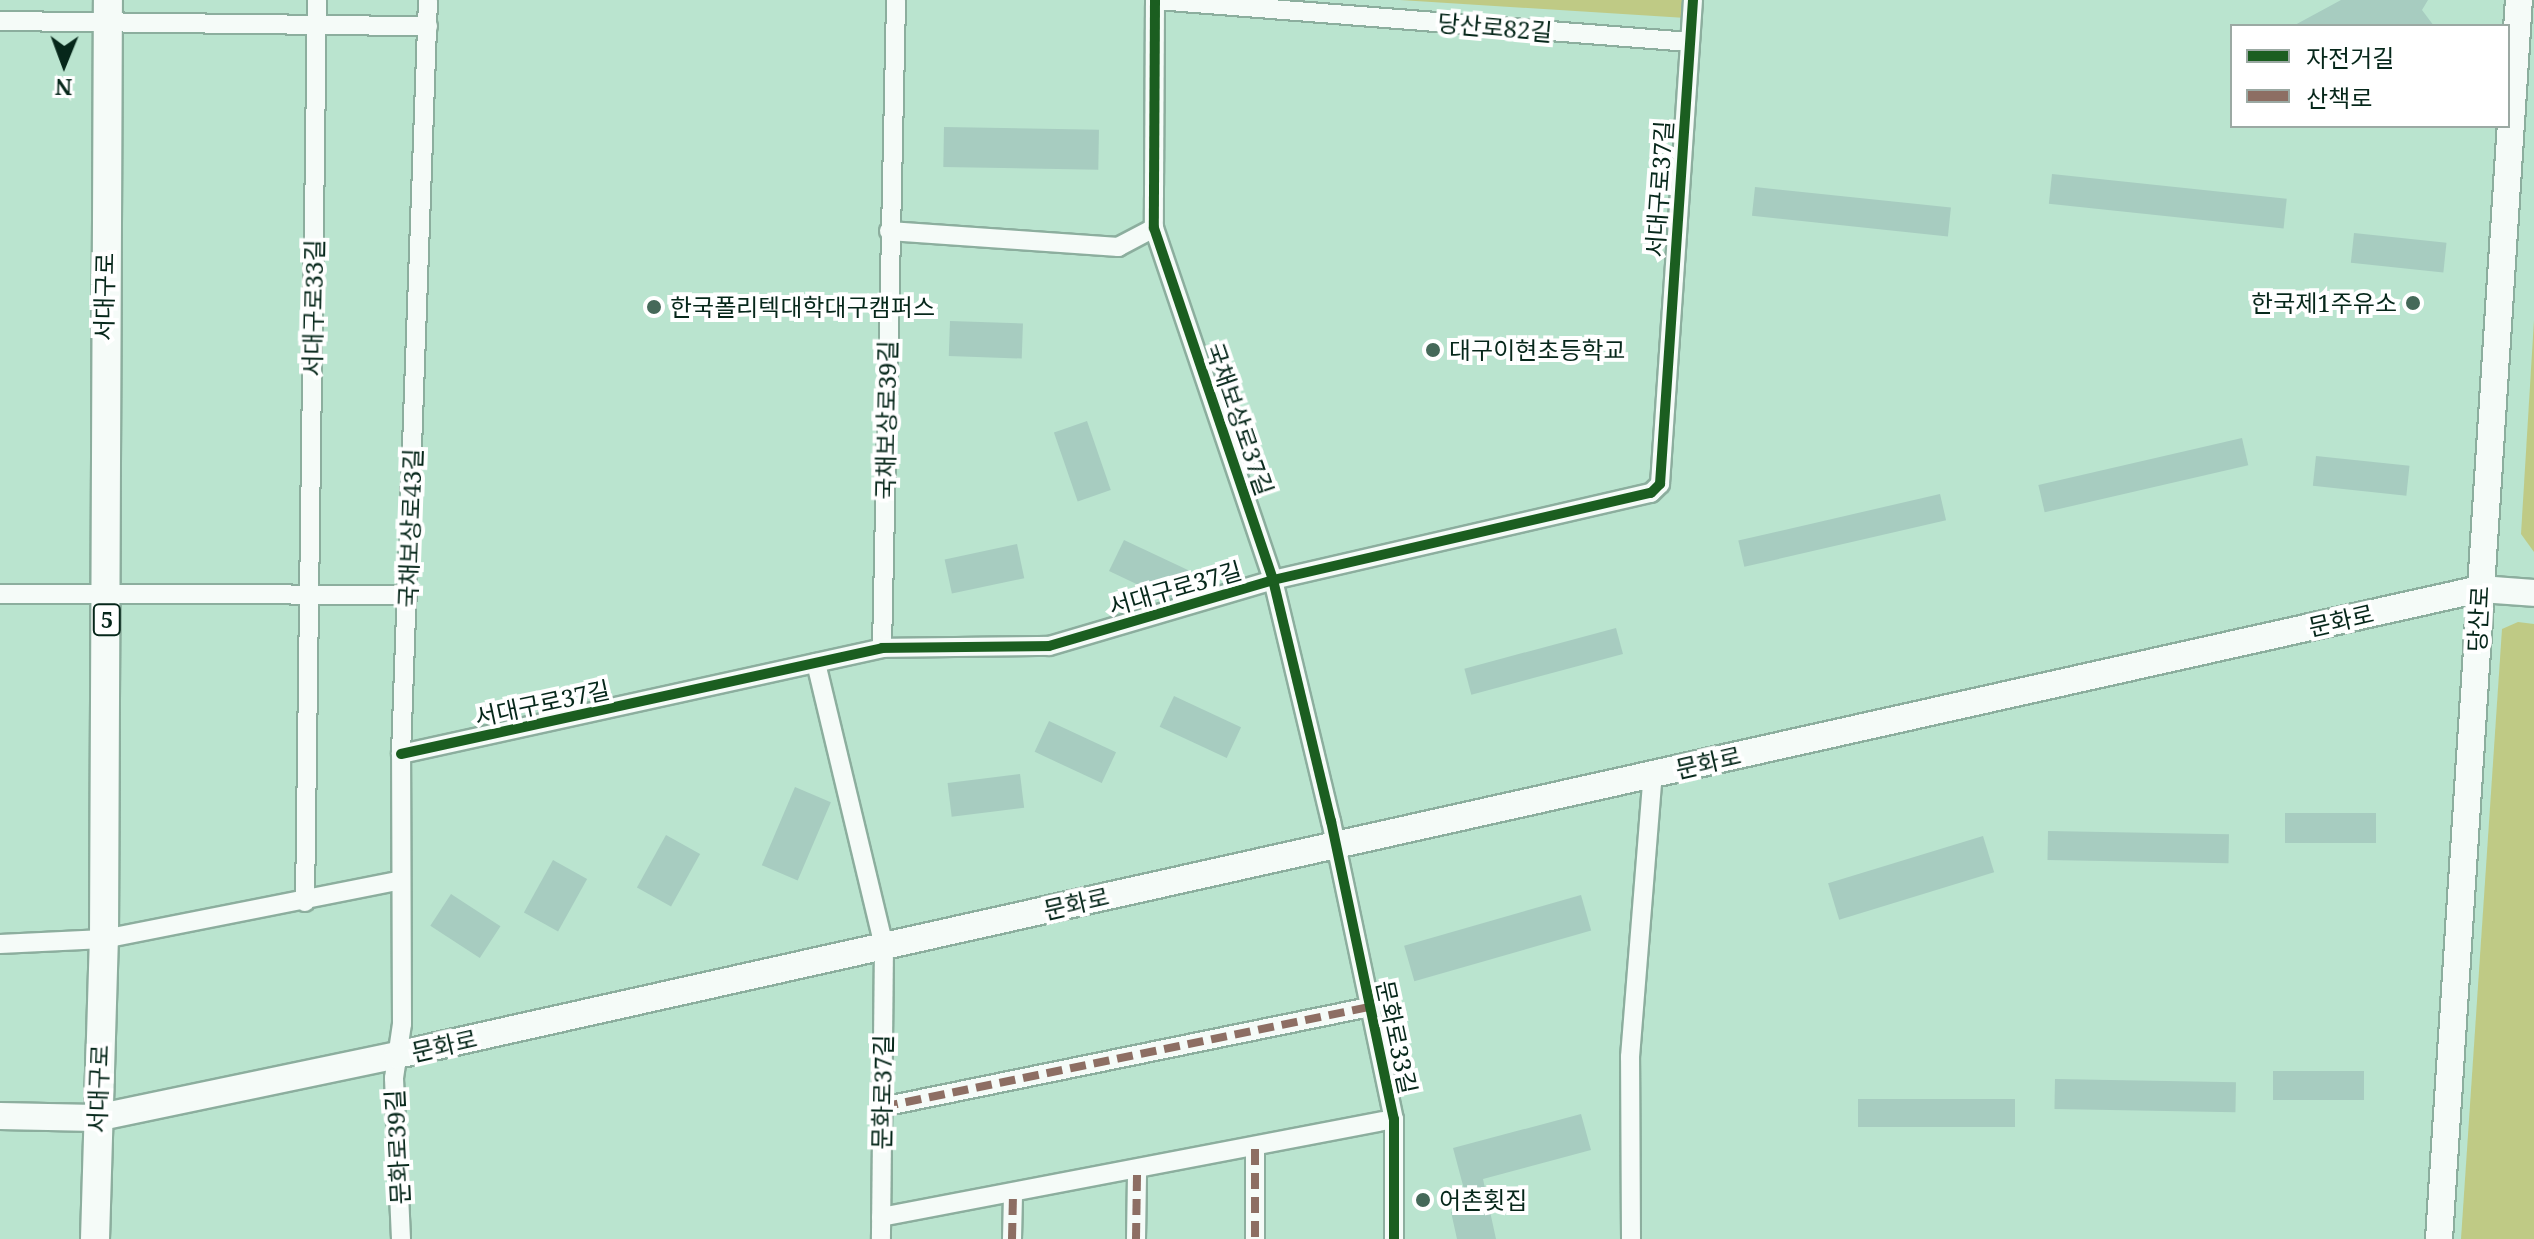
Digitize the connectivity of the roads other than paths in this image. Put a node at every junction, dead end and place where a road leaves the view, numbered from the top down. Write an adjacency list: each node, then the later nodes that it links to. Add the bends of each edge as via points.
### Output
1 (317, 0): 9 (street, 서대구로33길)
2 (428, 0): 10 (street, 국채보상로43길)
3 (896, 0): 13 (street, 국채보상로39길)
4 (1156, 0): 11 (street, 당산로82길); 12 (street, 국채보상로37길)
5 (1693, 0): 11 (street, 서대구로37길)
6 (2519, 0): 15 (main road, 당산로)
7 (108, 12): 8 (street); 9 (street); 19 (main road, 서대구로 / 5)
8 (0, 21)
9 (316, 24): 10 (street); 16 (street, 서대구로33길)
10 (428, 26): 20 (street, 국채보상로43길)
11 (1689, 42): 14 (street, 서대구로37길, via 1660,484 1651,493)
12 (1154, 228): 13 (street, via 1118,247); 14 (street, 국채보상로37길)
13 (889, 231): 21 (street, 국채보상로39길)
14 (1273, 580): 21 (street, 서대구로37길, via 1049,646); 25 (street, 국채보상로37길)
15 (2480, 589): 17 (main road, 문화로); 24 (main road, 문화로); 49 (main road, 당산로)
16 (309, 592): 19 (street); 20 (street); 27 (street)
17 (2534, 593)
18 (0, 594): 19 (street)
19 (108, 595): 28 (main road, 서대구로 / 5)
20 (407, 595): 23 (street, 국채보상로43길)
21 (882, 648): 22 (street, 서대구로37길)
22 (816, 663): 23 (street, 서대구로37길); 30 (street)
23 (401, 754): 26 (street, 국채보상로43길)
24 (1653, 774): 25 (main road, 문화로); 48 (street, via 1630,1057)
25 (1336, 845): 30 (main road, 문화로); 31 (street, 문화로33길)
26 (398, 881): 27 (street); 32 (street, 국채보상로43길)
27 (305, 902): 28 (street)
28 (104, 939): 29 (street); 35 (main road, 서대구로 / 5)
29 (0, 944)
30 (884, 946): 32 (main road, 문화로); 33 (street, 문화로37길)
31 (1371, 1007): 33 (street, 문화로33길); 36 (street, 문화로33길)
32 (397, 1055): 35 (main road, 문화로); 42 (street, 문화로39길)
33 (882, 1107): 40 (street, 문화로37길)
34 (0, 1116): 35 (main road, 문화로)
35 (96, 1118): 41 (main road, 서대구로 / 5)
36 (1394, 1119): 37 (street, 문화로33길); 47 (street, 문화로33길)
37 (1255, 1149): 38 (street, 문화로33길); 46 (street)
38 (1137, 1173): 39 (street, 문화로33길); 45 (street)
39 (1013, 1195): 40 (street, 문화로33길); 44 (street)
40 (881, 1217): 43 (street, 문화로37길)
41 (95, 1239)
42 (401, 1239)
43 (881, 1239)
44 (1012, 1239)
45 (1136, 1239)
46 (1255, 1239)
47 (1394, 1239)
48 (1631, 1239)
49 (2439, 1239)

